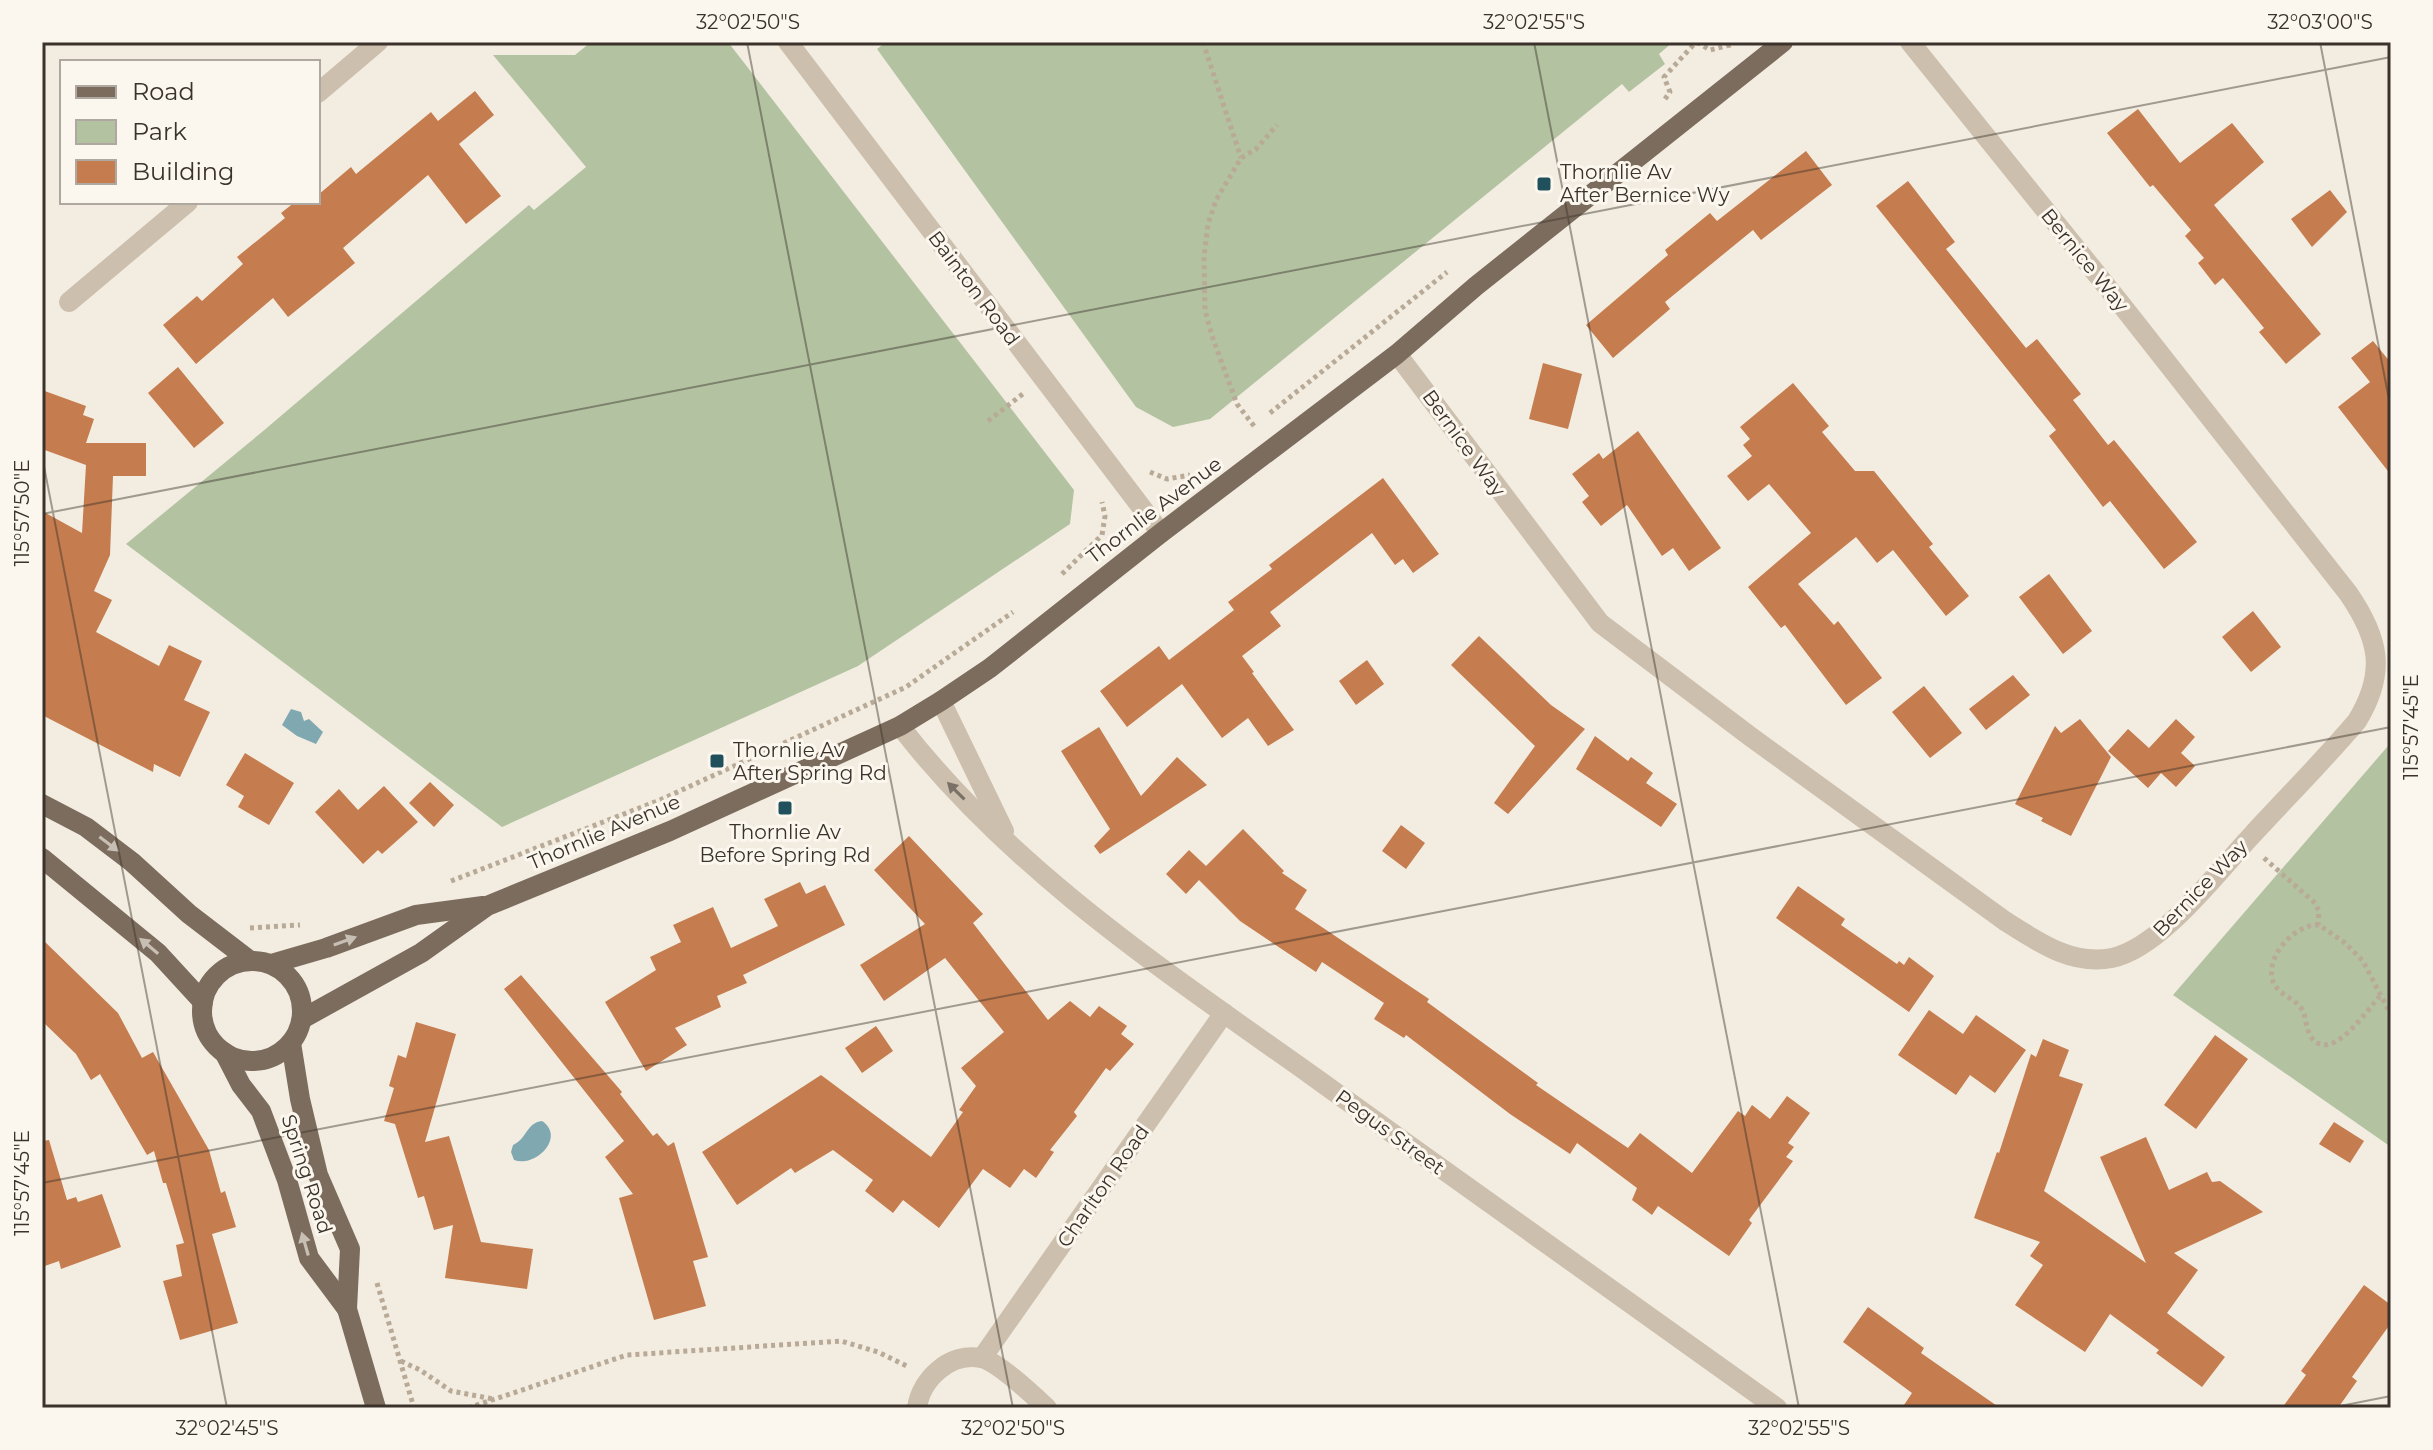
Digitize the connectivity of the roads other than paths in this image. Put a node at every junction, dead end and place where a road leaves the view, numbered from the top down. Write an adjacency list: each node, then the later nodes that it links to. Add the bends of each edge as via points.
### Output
1 (378, 42): 5 (street)
2 (788, 42): 9 (street, Bainton Road)
3 (1783, 42): 8 (main road, Thornlie Avenue)
4 (1910, 42): 8 (street, Bernice Way, via 2348,593 2373,636 2376,661 2370,696 2357,721 2184,909 2145,943 2114,958 2084,960 2037,942 1600,623)
5 (320, 91)
6 (186, 204): 7 (street)
7 (69, 302)
8 (1397, 354): 9 (main road, Thornlie Avenue)
9 (1161, 533): 10 (main road, Thornlie Avenue)
10 (941, 701): 11 (main road, Thornlie Avenue); 13 (street, Pegus Street)
11 (900, 726): 13 (street, Pegus Street, one-way to 11); 15 (main road, Thornlie Avenue, via 670,831)
12 (42, 804): 16 (main road, one-way to 16, via 86,827)
13 (1011, 846): 19 (street, Pegus Street, via 1056,887)
14 (42, 858): 18 (main road, Spring Road, one-way to 14, via 158,953)
15 (487, 906): 17 (main road, Thornlie Avenue, one-way to 15, via 416,915); 20 (main road, Thornlie Avenue, via 421,953)
16 (249, 960): 17 (main road); 18 (main road, via 219,974)
17 (271, 964): 20 (main road, via 296,986)
18 (203, 1002): 22 (main road, Spring Road, via 206,1030)
19 (1224, 1013): 24 (street, Charlton Road); 28 (street, Pegus Street)
20 (302, 1019): 21 (main road)
21 (291, 1043): 22 (main road, via 279,1053 252,1061); 23 (main road, Spring Road, via 318,1175 350,1249)
22 (224, 1052): 23 (main road, Spring Road, one-way to 22, via 309,1258 261,1111)
23 (347, 1309): 25 (main road, Spring Road)
24 (982, 1358): 26 (street, via 942,1367 922,1388); 27 (street)
25 (376, 1408)
26 (917, 1408)
27 (1047, 1408)
28 (1777, 1408)

